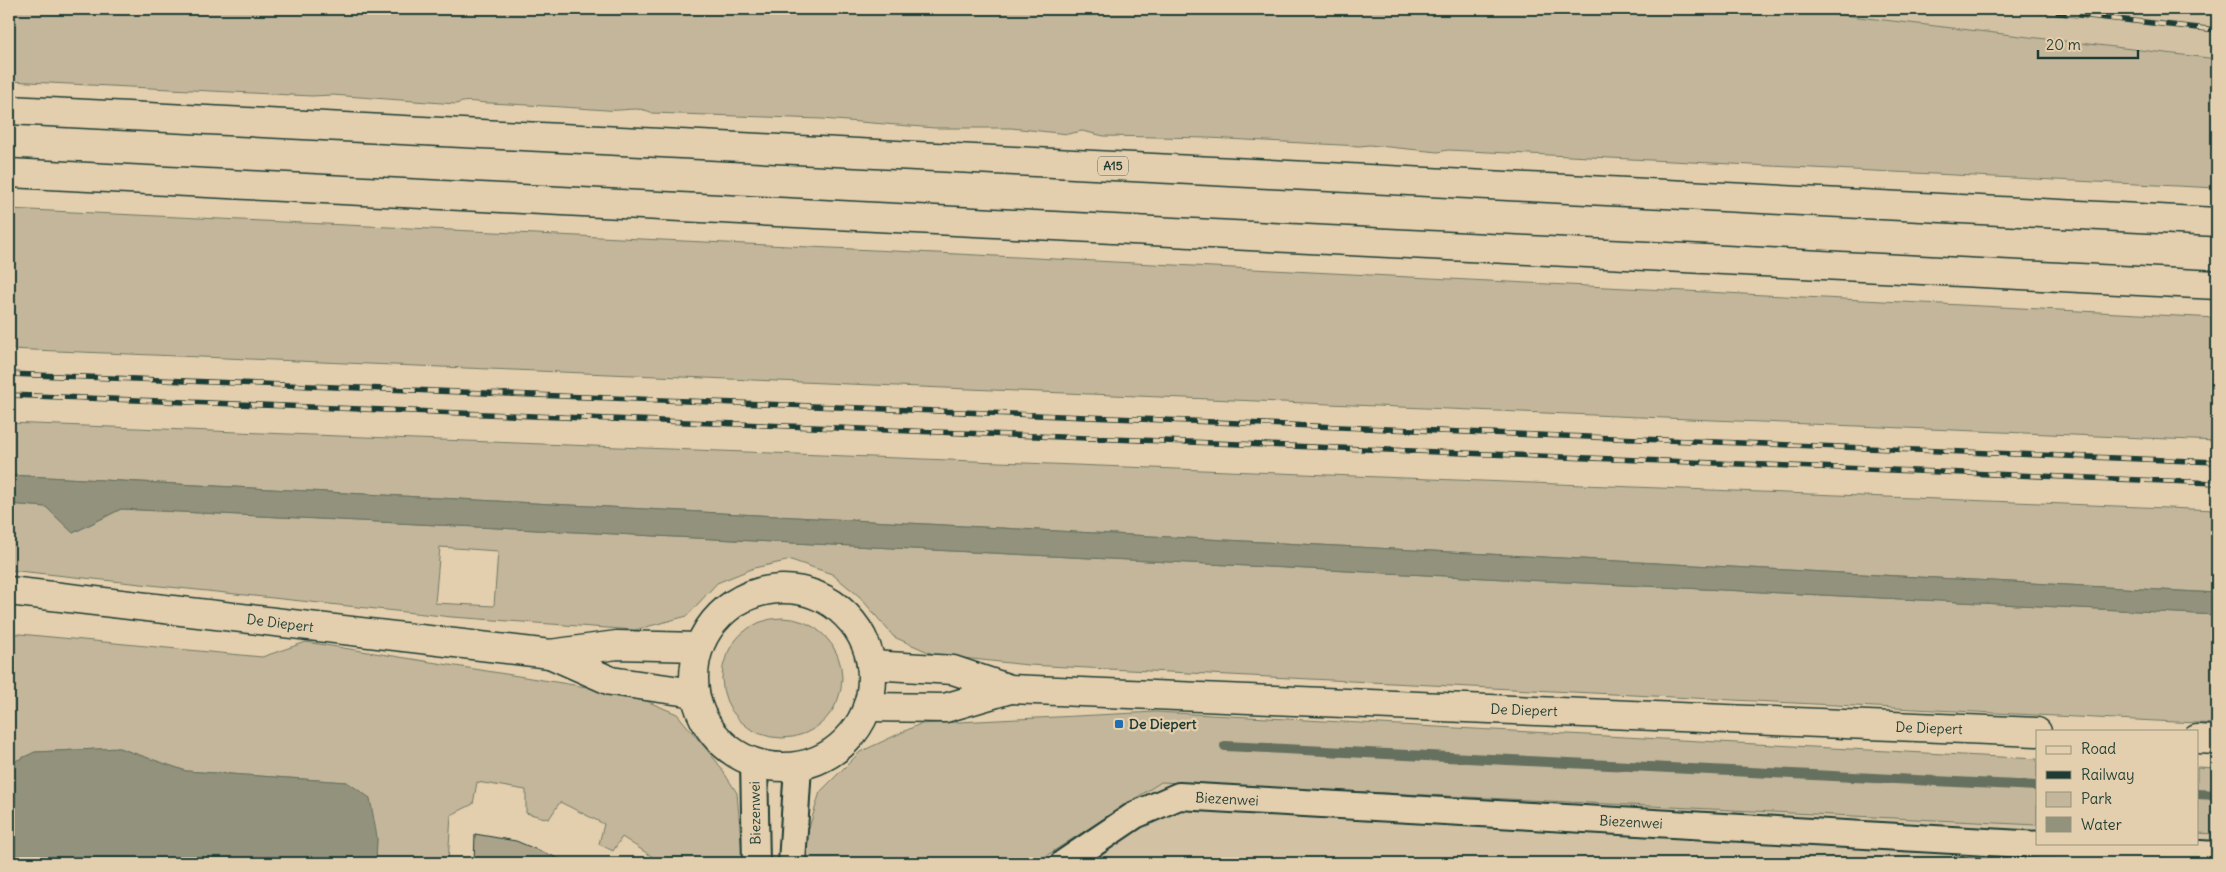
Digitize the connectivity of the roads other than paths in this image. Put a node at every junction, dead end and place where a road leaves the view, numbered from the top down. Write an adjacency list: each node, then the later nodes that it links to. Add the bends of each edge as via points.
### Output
1 (9, 110): 3 (main road, A15)
2 (9, 173): 4 (main road)
3 (2217, 222)
4 (2217, 285)
5 (9, 591): 7 (main road, De Diepert)
6 (699, 647): 7 (main road, De Diepert, via 617,645); 8 (main road, via 713,622 735,602 762,591 792,589 820,596 844,613 862,636); 10 (main road, via 694,670)
7 (550, 654): 10 (main road, De Diepert, via 611,681)
8 (871, 665): 9 (main road, De Diepert, via 953,670); 11 (main road, via 872,686)
9 (1010, 688): 11 (main road, De Diepert, via 945,708); 12 (main road, De Diepert)
10 (695, 693): 15 (main road, via 702,716 715,736 733,752)
11 (867, 707): 16 (main road, via 857,728 841,746 821,759)
12 (2036, 732)
13 (2198, 739): 14 (main road)
14 (2217, 740)
15 (754, 762): 16 (main road, via 776,767); 20 (street, Biezenwei)
16 (798, 766): 21 (street)
17 (2036, 844): 22 (street, Biezenwei, via 1179,796 1135,815)
18 (2038, 844): 19 (street, Biezenwei)
19 (2217, 854)
20 (756, 863)
21 (792, 863)
22 (1064, 863)

